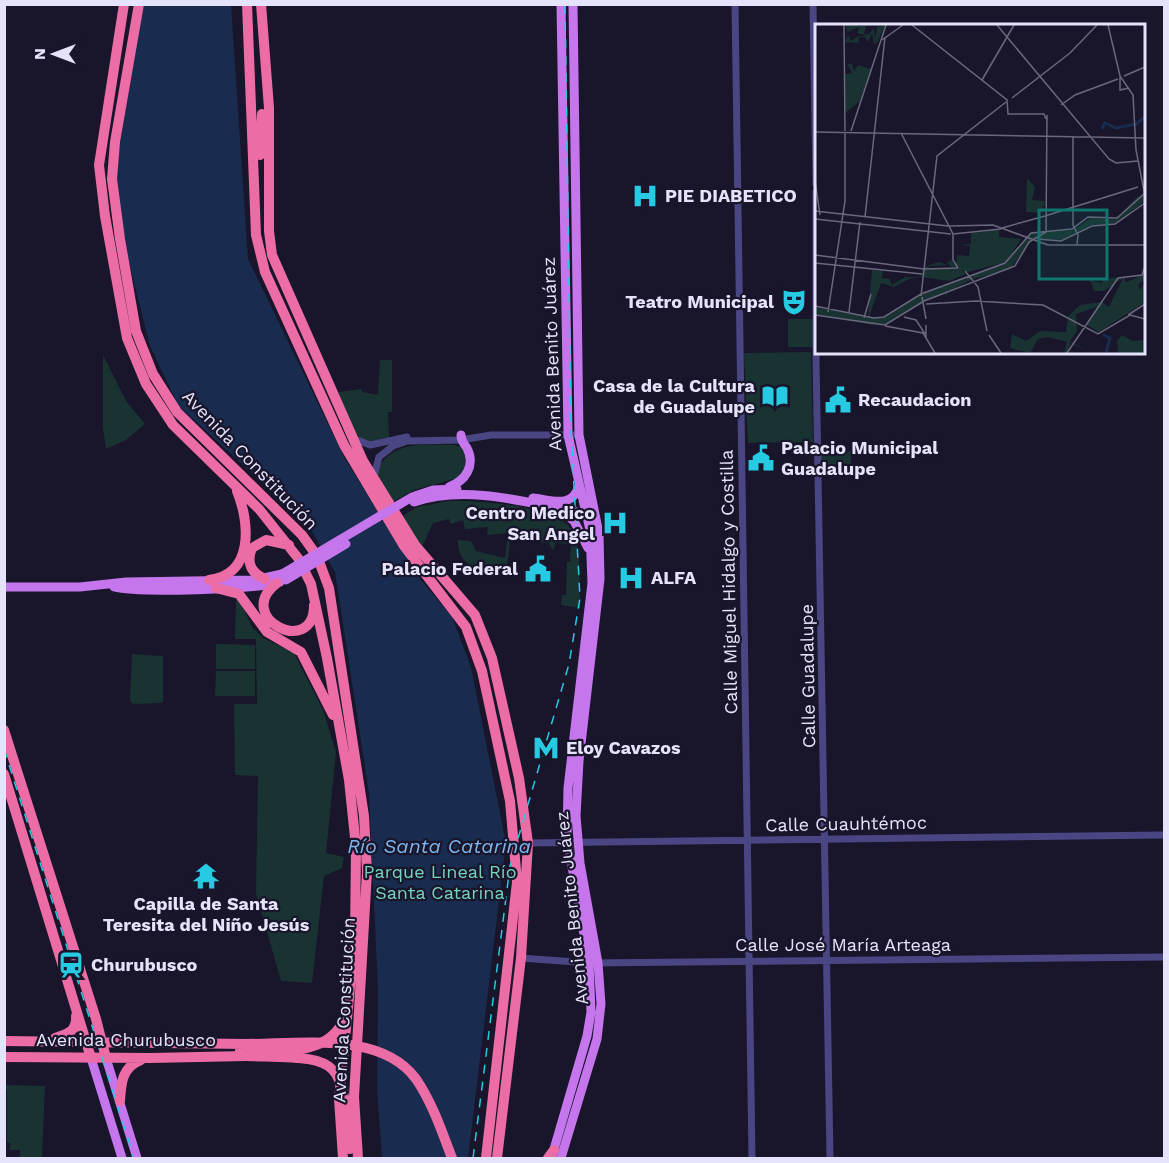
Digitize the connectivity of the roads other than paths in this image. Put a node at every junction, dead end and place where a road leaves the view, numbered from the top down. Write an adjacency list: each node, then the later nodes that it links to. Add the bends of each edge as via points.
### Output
1 (126, 4): 10 (highway); 20 (highway, Avenida Constitución, via 99,165 122,320 135,361 158,405 189,444)
2 (139, 4): 10 (highway, Avenida Constitución)
3 (247, 4): 12 (highway)
4 (261, 4): 9 (highway)
5 (561, 4): 15 (main road, Avenida Benito Juárez)
6 (573, 4): 16 (main road, Avenida Benito Juárez)
7 (735, 4): 37 (street, Calle Miguel Hidalgo y Costilla)
8 (813, 4): 11 (street)
9 (262, 18): 12 (highway, via 262,117); 14 (highway, via 271,247 279,274)
10 (125, 85): 71 (highway, Avenida Constitución, via 114,154 113,190 136,331 148,363 166,398 184,421 308,542 321,563 329,588 357,765 367,872 354,1097)
11 (815, 124)
12 (255, 212): 41 (highway, via 258,251 265,272 344,445 404,546 458,614 473,643 510,801)
13 (817, 354): 38 (street, Calle Guadalupe)
14 (351, 435): 17 (street, via 370,445 407,437); 18 (highway)
15 (568, 435): 16 (street); 17 (street); 19 (main road, Avenida Benito Juárez)
16 (579, 435): 22 (main road, Avenida Benito Juárez)
17 (462, 438): 18 (street, via 407,441 393,446 377,460); 21 (main road, via 469,454 468,473 458,483)
18 (374, 481): 39 (highway, via 415,545 467,603 486,638 519,778)
19 (579, 484): 21 (main road, via 576,495 566,502); 25 (main road, Avenida Benito Juárez)
20 (235, 485): 26 (highway, Avenida Constitución); 30 (highway, via 244,511 243,556 231,573)
21 (443, 488): 23 (main road)
22 (591, 497): 25 (main road); 25 (main road, Avenida Benito Juárez)
23 (413, 500): 24 (main road, via 459,494); 29 (main road, bridge)
24 (555, 507): 25 (main road); 27 (main road, via 574,521)
25 (589, 512): 27 (main road, Avenida Benito Juárez); 40 (main road, Avenida Benito Juárez, via 600,552 600,591)
26 (289, 545): 28 (highway, via 266,540 252,548 251,567); 32 (highway, Avenida Constitución, via 306,571)
27 (591, 554): 40 (main road, Avenida Benito Juárez, via 591,590 568,788)
28 (265, 579): 29 (main road); 30 (main road)
29 (282, 579): 30 (main road); 32 (highway, via 268,592 264,608 268,620 281,630 297,630 308,623 314,610)
30 (212, 584): 31 (main road, via 126,582); 33 (highway, via 239,594 267,632 301,652)
31 (4, 587)
32 (314, 596): 33 (highway, Avenida Constitución)
33 (340, 729): 49 (highway, Avenida Constitución, via 356,847 356,928)
34 (4, 730): 53 (highway)
35 (4, 774): 48 (highway)
36 (1164, 835): 38 (street, Calle Cuauhtémoc)
37 (748, 840): 38 (street, Calle Cuauhtémoc); 40 (street, Calle Cuauhtémoc); 45 (street, Calle Miguel Hidalgo y Costilla)
38 (826, 840): 46 (street, Calle Guadalupe)
39 (528, 843): 40 (street, Calle Cuauhtémoc); 42 (highway)
40 (572, 843): 47 (main road, Avenida Benito Juárez)
41 (517, 882): 42 (highway); 73 (highway)
42 (523, 938): 44 (highway)
43 (1164, 957): 46 (street, Calle José María Arteaga)
44 (521, 958): 47 (street, Calle José María Arteaga); 63 (highway)
45 (750, 960): 46 (street, Calle José María Arteaga); 47 (street, Calle José María Arteaga); 76 (street, Calle Miguel Hidalgo y Costilla)
46 (827, 960): 77 (street, Calle Guadalupe)
47 (594, 963): 64 (main road, Avenida Benito Juárez, via 588,1028); 65 (main road, Avenida Benito Juárez, via 599,1025)
48 (74, 1000): 51 (highway, via 75,1026 64,1035); 52 (highway)
49 (348, 1008): 54 (highway, via 344,1021 333,1034 303,1050 191,1049); 61 (highway, Avenida Constitución)
50 (4, 1041): 51 (highway, Avenida Churubusco)
51 (42, 1041): 52 (highway, Avenida Churubusco)
52 (87, 1042): 53 (highway, Avenida Churubusco); 58 (highway)
53 (102, 1042): 54 (highway, Avenida Churubusco); 59 (highway)
54 (167, 1043): 55 (highway, Avenida Churubusco)
55 (246, 1050): 56 (highway, Avenida Churubusco); 66 (highway, bridge, via 309,1057 329,1066 344,1088); 72 (highway, bridge, via 352,1045 393,1058 423,1091)
56 (180, 1056): 60 (highway, Avenida Churubusco); 61 (highway, via 208,1062 312,1062 330,1073)
57 (4, 1057): 58 (highway, Avenida Churubusco)
58 (91, 1058): 59 (highway, Avenida Churubusco); 68 (main road)
59 (106, 1058): 60 (highway, Avenida Churubusco); 62 (main road)
60 (150, 1058): 62 (highway, via 135,1062 126,1070)
61 (339, 1099): 70 (highway, Avenida Constitución)
62 (120, 1101): 69 (main road)
63 (502, 1120): 74 (highway); 75 (highway)
64 (563, 1121): 65 (main road); 67 (main road, Avenida Benito Juárez)
65 (571, 1132): 67 (main road, Avenida Benito Juárez)
66 (351, 1154)
67 (554, 1156)
68 (122, 1158)
69 (137, 1158)
70 (343, 1158)
71 (358, 1158)
72 (452, 1158)
73 (486, 1158)
74 (497, 1158)
75 (506, 1158)
76 (752, 1158)
77 (830, 1158)

